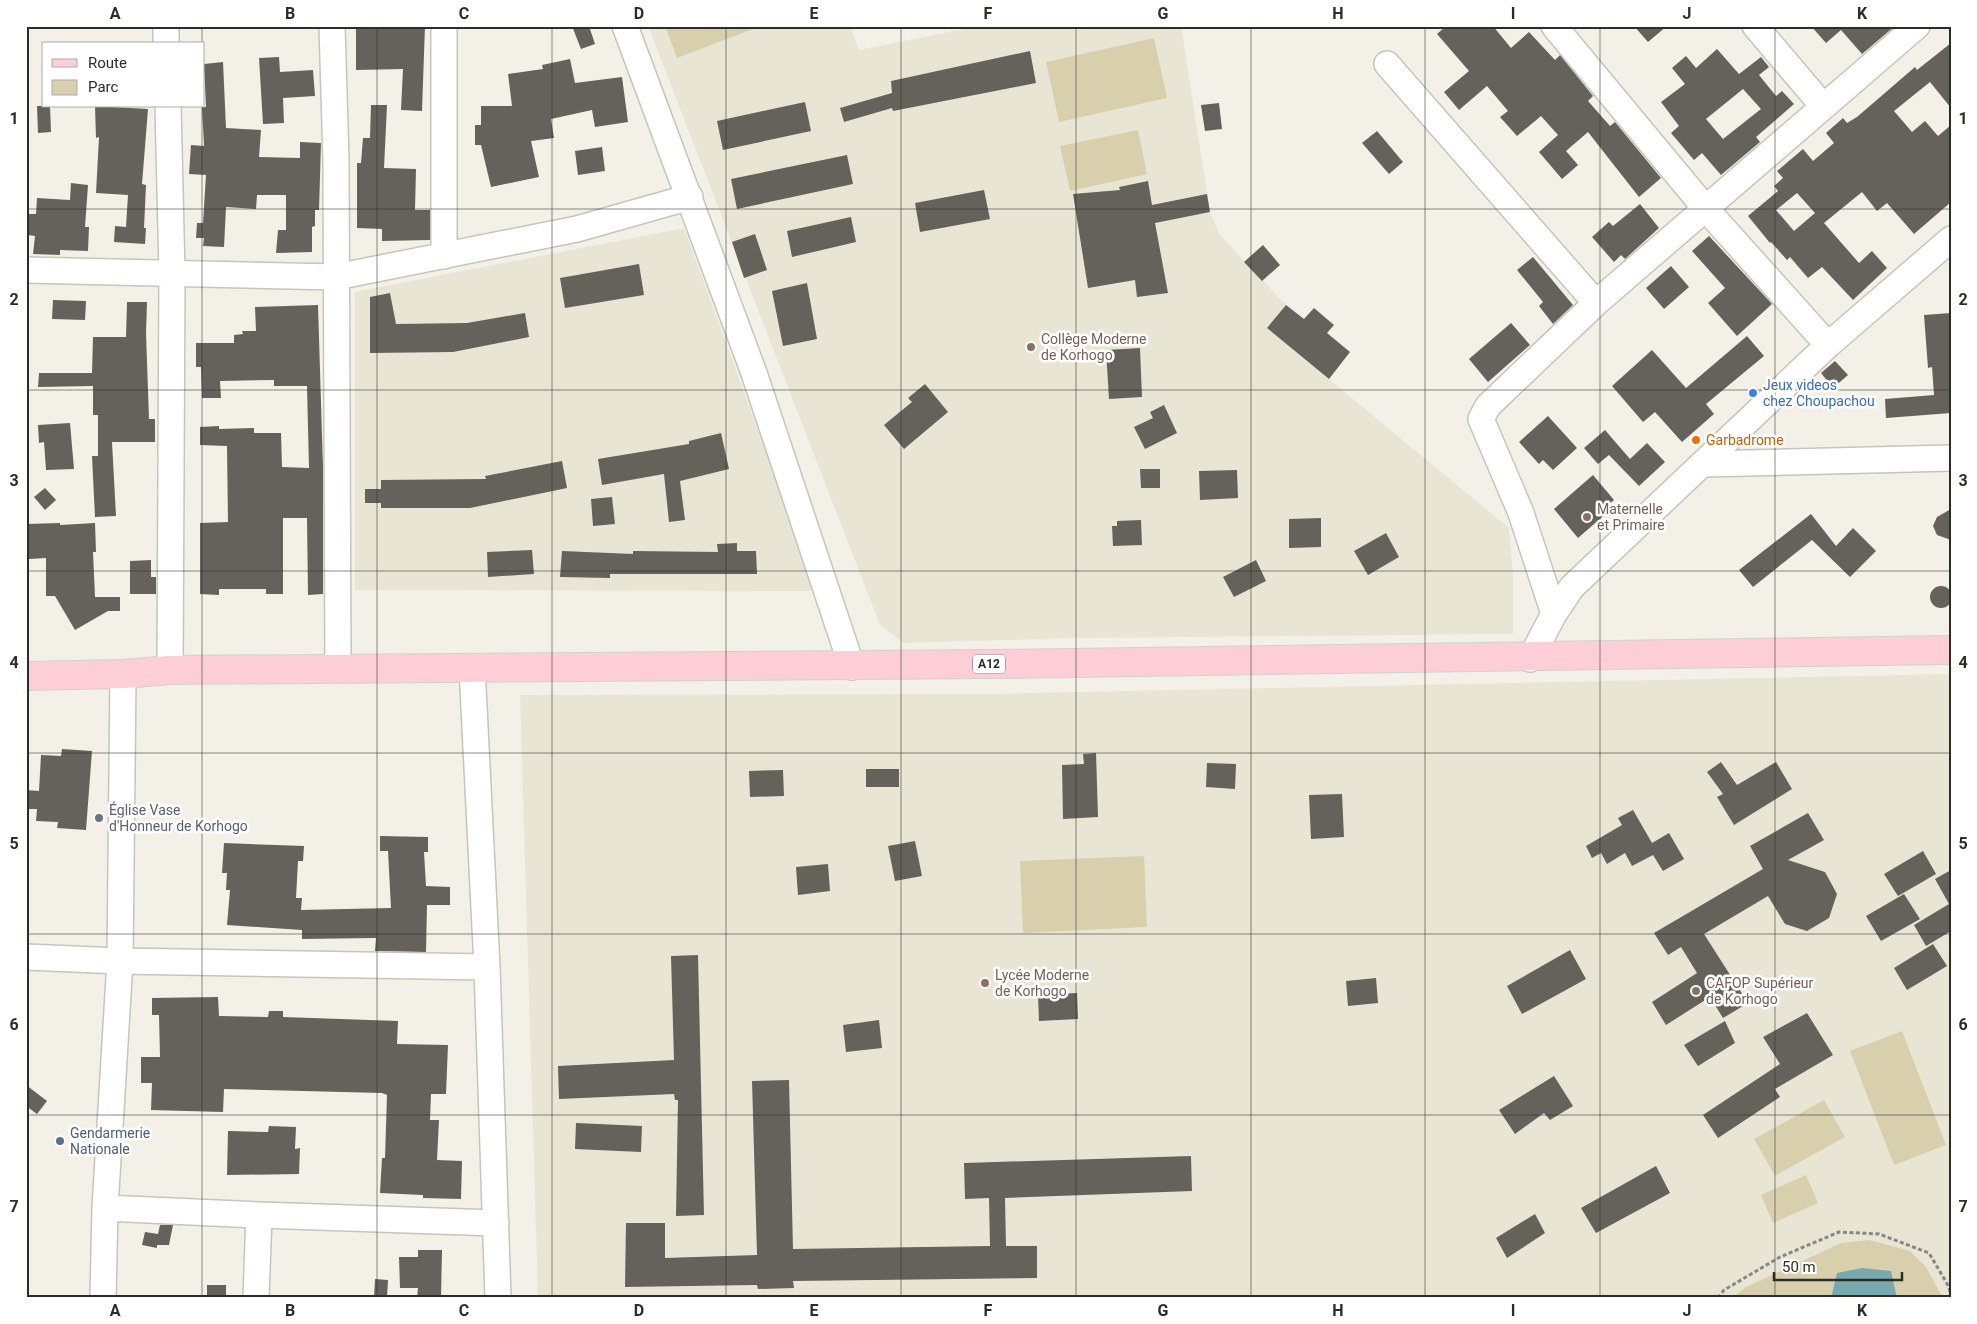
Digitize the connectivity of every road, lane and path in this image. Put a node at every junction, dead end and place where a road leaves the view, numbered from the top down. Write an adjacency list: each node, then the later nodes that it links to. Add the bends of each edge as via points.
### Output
1 (166, 26): 8 (street)
2 (332, 26): 18 (street)
3 (444, 26): 15 (street)
4 (626, 26): 12 (street)
5 (1554, 26): 13 (street)
6 (1755, 26): 10 (street)
7 (1917, 26): 10 (street)
8 (166, 42)
9 (1387, 64): 19 (street)
10 (1823, 106): 13 (street)
11 (168, 108): 17 (street)
12 (690, 197): 15 (street, via 577,229); 26 (street, via 754,373)
13 (1706, 209): 19 (street); 20 (street)
14 (1951, 239): 20 (street)
15 (444, 256): 18 (street)
16 (26, 270): 17 (street)
17 (172, 273): 18 (street); 29 (street)
18 (336, 278): 28 (street)
19 (1596, 303): 23 (street, via 1488,406 1481,419 1521,513)
20 (1828, 345): 22 (street)
21 (1951, 458): 22 (street)
22 (1705, 464): 23 (street, via 1572,587)
23 (1554, 614): 25 (street)
24 (1951, 650): 25 (main road, A12)
25 (1530, 659): 26 (main road, A12, via 1439,657)
26 (852, 667): 27 (main road, A12)
27 (472, 668): 28 (main road, A12); 34 (street)
28 (338, 669): 29 (main road, A12)
29 (170, 670): 30 (main road, A12)
30 (123, 674): 31 (main road, A12); 33 (street)
31 (26, 676)
32 (26, 957): 33 (street)
33 (120, 961): 34 (street); 35 (street)
34 (487, 967): 37 (street)
35 (105, 1208): 36 (street); 39 (street)
36 (259, 1216): 37 (street); 40 (street)
37 (496, 1222): 41 (street)
38 (1951, 1296): 42 (path, via 1930,1253 1879,1234 1839,1232 1780,1257 1724,1290)
39 (103, 1298)
40 (256, 1298)
41 (498, 1298)
42 (1718, 1298)

